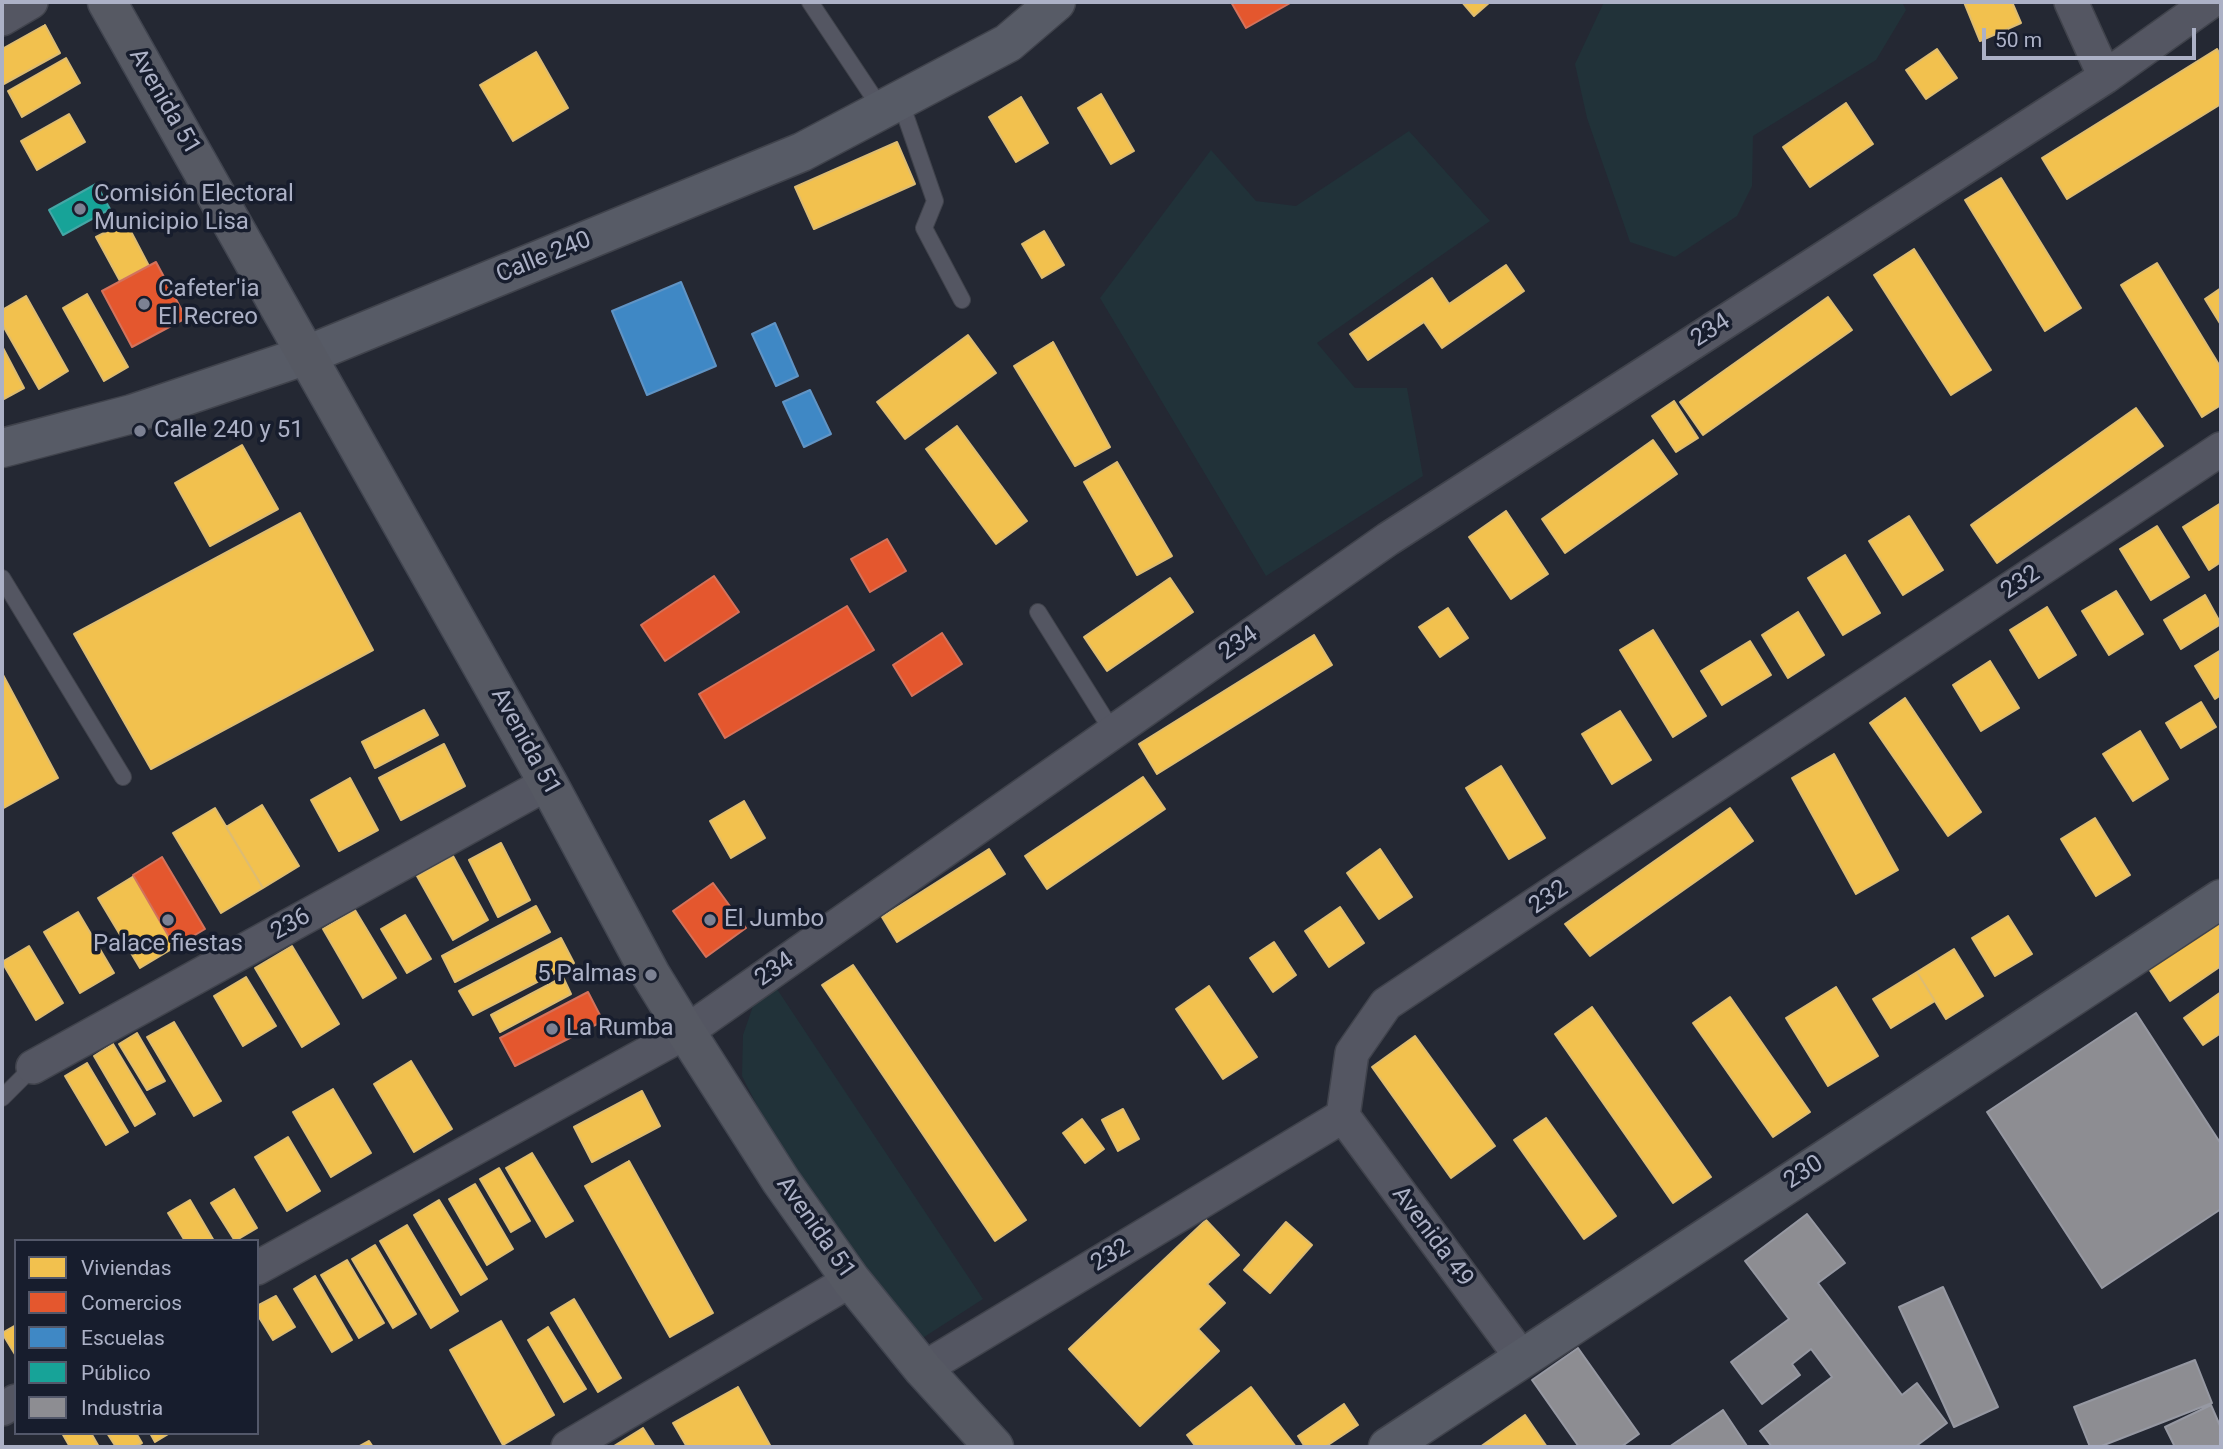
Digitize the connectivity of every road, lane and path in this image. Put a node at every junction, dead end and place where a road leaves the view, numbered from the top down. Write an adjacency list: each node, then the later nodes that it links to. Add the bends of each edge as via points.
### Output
1 (31, 2): 7 (street)
2 (107, 2): 11 (main road, Avenida 51)
3 (810, 2): 9 (lane)
4 (1056, 2): 9 (street, Calle 240, via 1008,43)
5 (2071, 2): 8 (street)
6 (2210, 2): 8 (street, 234)
7 (2, 19)
8 (2105, 77): 16 (street, 234, via 1388,539)
9 (891, 105): 10 (lane, via 934,201 924,228); 11 (street, Calle 240, via 802,152)
10 (962, 300)
11 (307, 355): 12 (street, Calle 240, via 132,414); 18 (main road, Avenida 51)
12 (2, 448)
13 (2221, 449): 23 (street, 232, via 1386,1004 1352,1053)
14 (2, 578): 17 (lane)
15 (1038, 612): 16 (lane)
16 (1113, 732): 20 (street, 234)
17 (123, 778)
18 (548, 783): 20 (main road, Avenida 51); 21 (street, 236)
19 (2221, 900): 26 (street, 230)
20 (686, 1032): 24 (street, 234); 25 (main road, Avenida 51)
21 (33, 1066): 22 (lane)
22 (2, 1098)
23 (1343, 1116): 26 (street, Avenida 49); 27 (street, 232)
24 (259, 1267)
25 (851, 1280): 27 (main road, Avenida 51); 28 (street)
26 (1522, 1358): 30 (street, 230)
27 (923, 1369): 29 (main road, Avenida 51)
28 (568, 1447)
29 (994, 1447)
30 (1388, 1447)

